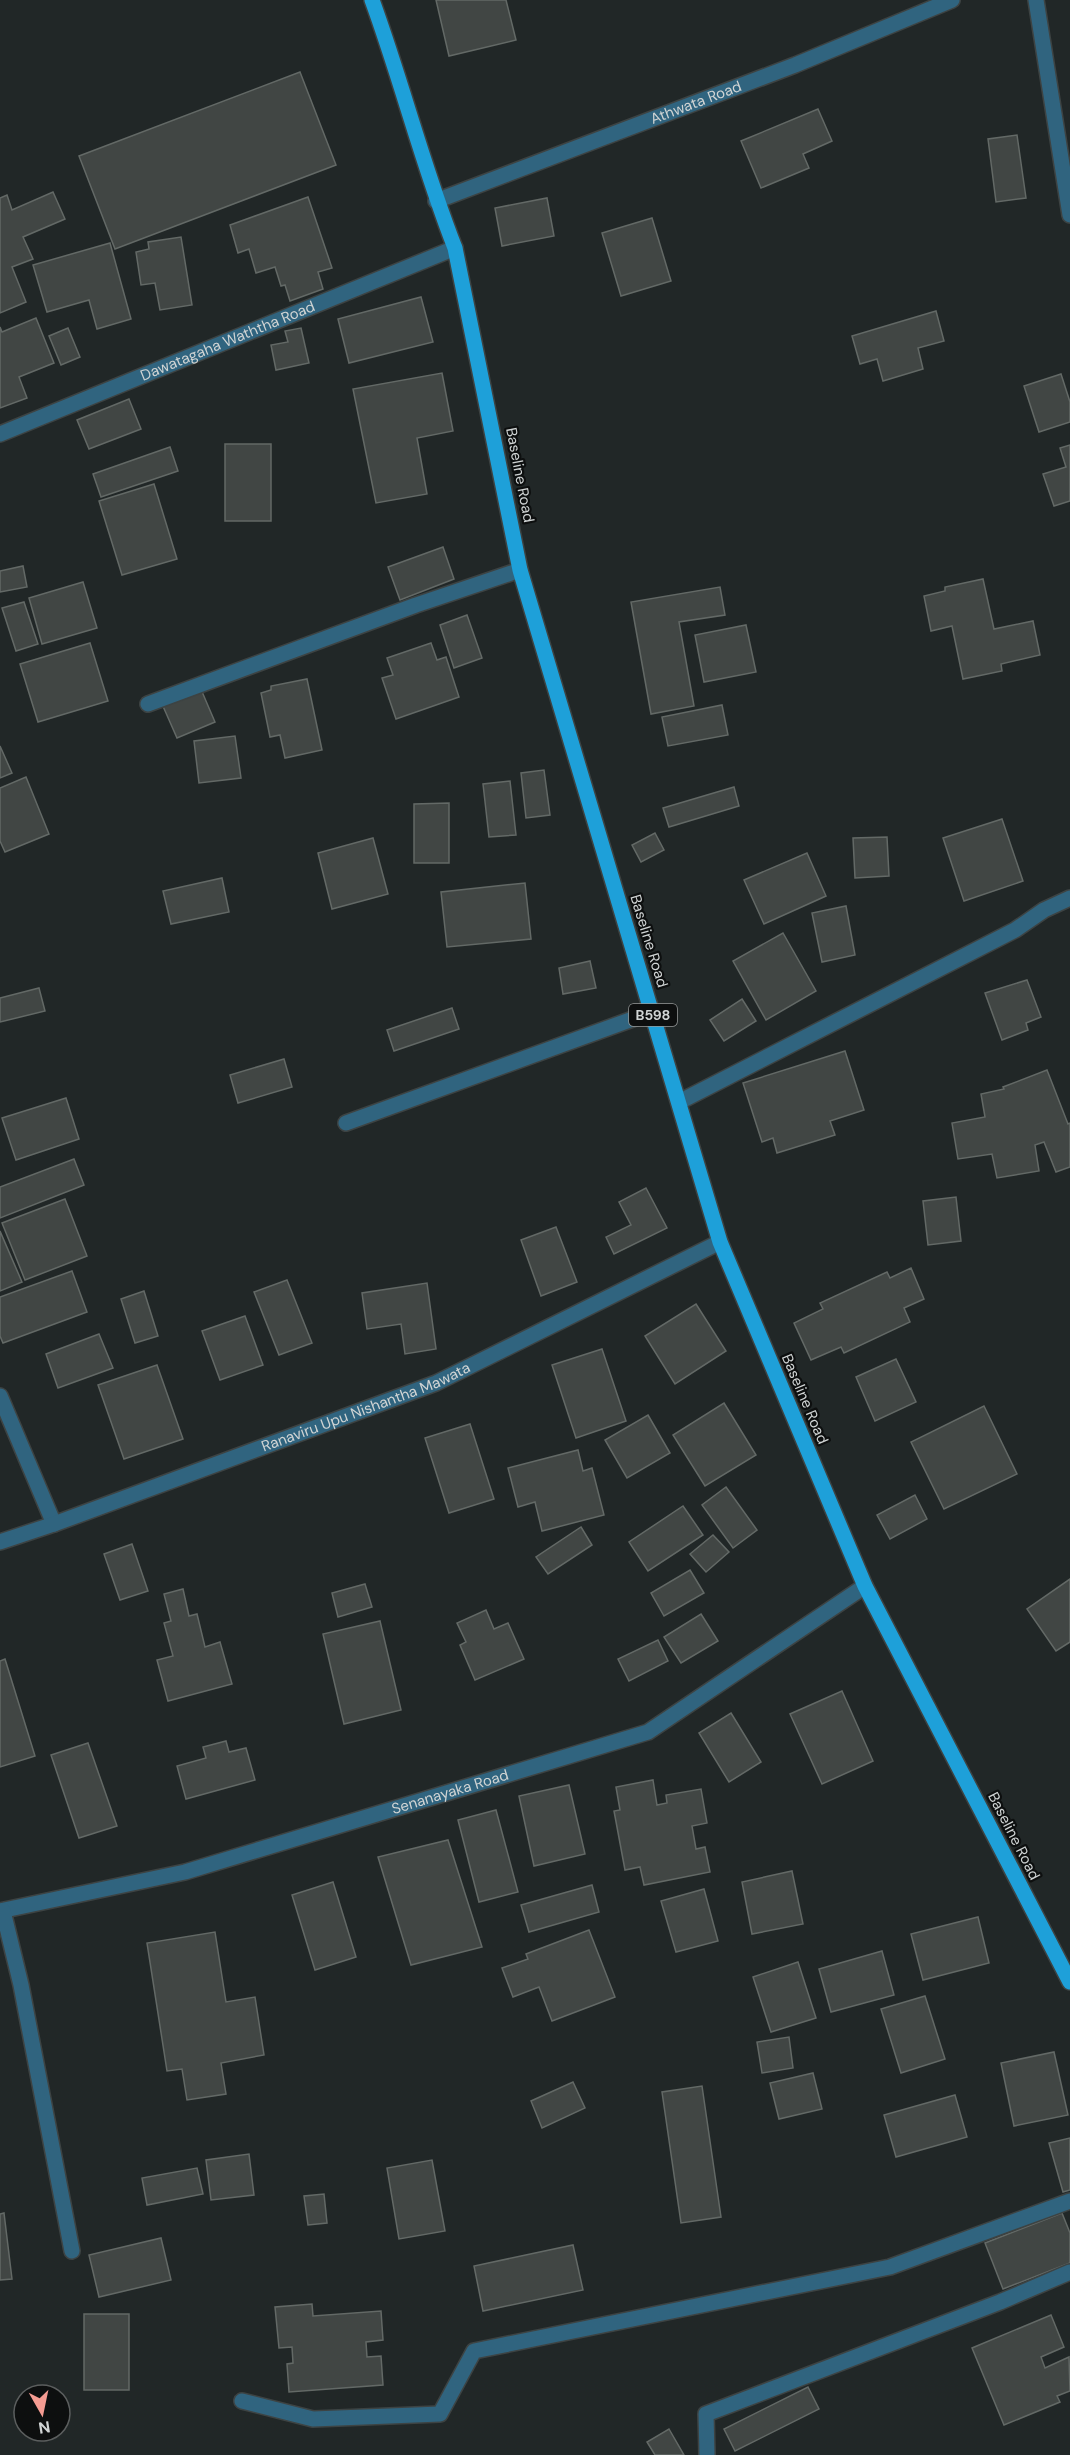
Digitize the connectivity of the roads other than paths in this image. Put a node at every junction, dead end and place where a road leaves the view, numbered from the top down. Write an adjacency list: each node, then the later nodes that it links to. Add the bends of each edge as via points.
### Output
1 (372, 0): 4 (main road, Baseline Road / B598)
2 (952, 0): 4 (street, Athwata Road, via 795,65)
3 (1036, 0): 5 (street)
4 (436, 201): 6 (main road, Baseline Road / B598)
5 (1070, 214)
6 (455, 248): 7 (street, Dawatagaha Waththa Road); 8 (main road, Baseline Road / B598)
7 (0, 434)
8 (520, 570): 9 (street); 11 (main road, Baseline Road / B598)
9 (148, 704)
10 (1070, 898): 12 (street)
11 (652, 1012): 12 (main road, Baseline Road / B598); 13 (street)
12 (679, 1102): 14 (main road, Baseline Road / B598)
13 (346, 1123)
14 (720, 1242): 16 (street, Ranaviru Upu Nishantha Mawata, via 436,1383); 18 (main road, Baseline Road / B598)
15 (0, 1396): 16 (street)
16 (54, 1524): 17 (street, Ranaviru Upu Nishantha Mawata)
17 (0, 1542)
18 (865, 1586): 19 (street, Senanayaka Road, via 648,1732 185,1872); 20 (main road, Baseline Road / B598)
19 (2, 1911): 22 (street, via 21,1985)
20 (1070, 1982)
21 (1070, 2201): 24 (street, via 890,2267 474,2351 440,2414 313,2419)
22 (72, 2251)
23 (1070, 2272): 25 (street, via 706,2414)
24 (242, 2401)
25 (707, 2455)

